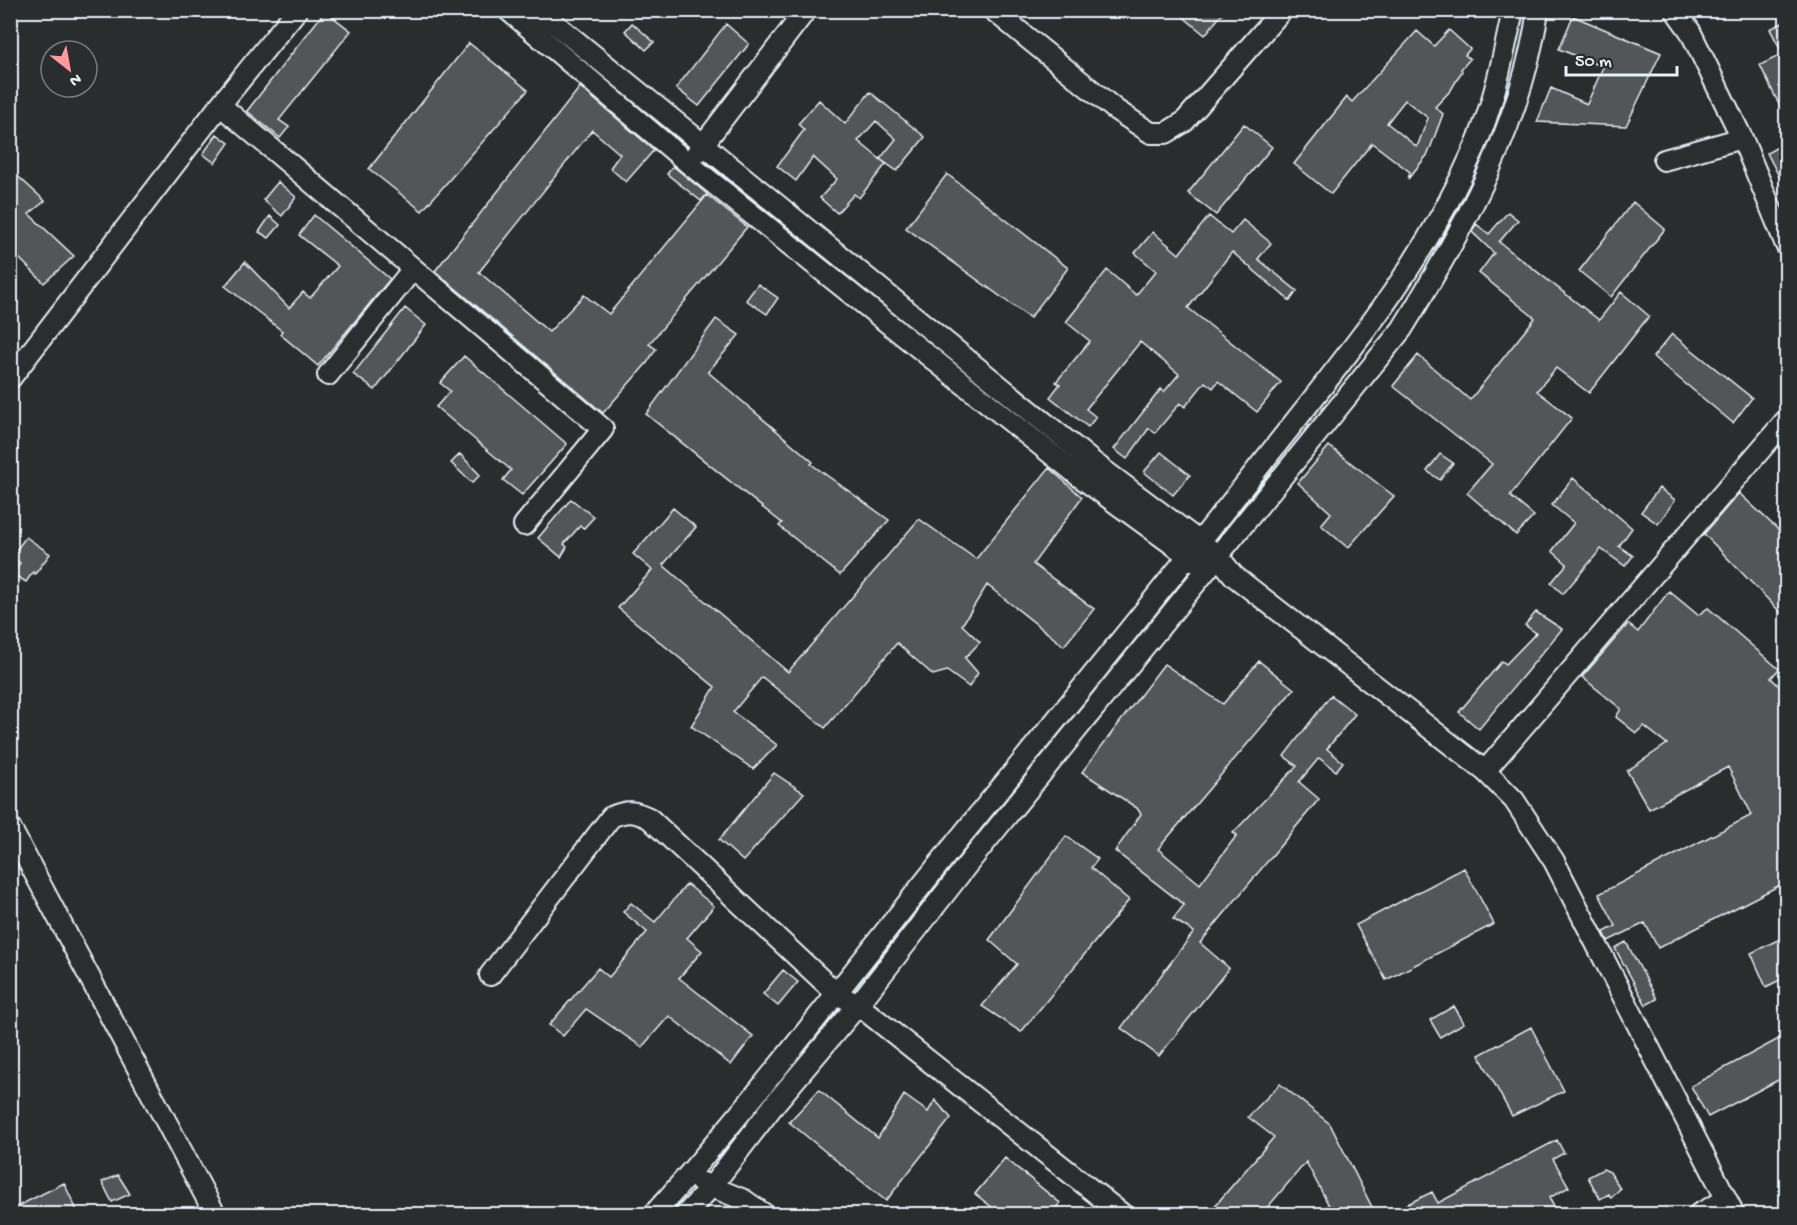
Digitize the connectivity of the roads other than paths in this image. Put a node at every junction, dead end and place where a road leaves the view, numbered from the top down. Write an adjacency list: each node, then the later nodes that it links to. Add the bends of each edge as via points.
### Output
1 (297, 10): 11 (street)
2 (508, 10): 10 (street)
3 (538, 10): 10 (street)
4 (806, 10): 13 (street)
5 (993, 10): 6 (street, via 1116,110 1151,133 1166,133 1184,122)
6 (1282, 10)
7 (1513, 10): 26 (street, via 1498,81 1476,146 1425,246 1394,295)
8 (1538, 10): 27 (street, via 1534,38 1510,114 1481,189 1437,272 1401,329)
9 (1675, 10): 12 (street, via 1690,31)
10 (584, 62): 13 (street); 15 (street)
11 (220, 105): 17 (street); 19 (street)
12 (1742, 138): 14 (street); 16 (street)
13 (703, 145): 15 (street); 18 (street)
14 (1664, 160)
15 (689, 164): 18 (street)
16 (1786, 245)
17 (412, 270): 20 (street); 25 (street, via 603,429)
18 (885, 307): 21 (street); 22 (street)
19 (14, 372)
20 (328, 375)
21 (1013, 395): 22 (street); 24 (street)
22 (999, 410): 24 (street)
23 (1786, 420): 28 (street)
24 (1087, 470): 26 (street)
25 (524, 525)
26 (1195, 550): 27 (street); 31 (street)
27 (1212, 562): 28 (street); 32 (street)
28 (1485, 771): 35 (street, via 1514,800 1554,861)
29 (10, 827): 36 (street)
30 (490, 975): 31 (street, via 611,817 633,811 649,818)
31 (837, 994): 32 (street); 33 (street)
32 (858, 1005): 34 (street); 40 (street)
33 (687, 1177): 34 (street); 37 (street)
34 (712, 1186): 38 (street); 39 (street, via 744,1200)
35 (1730, 1207): 41 (street)
36 (215, 1215)
37 (654, 1215)
38 (686, 1215)
39 (764, 1215)
40 (1122, 1215)
41 (1699, 1215)

